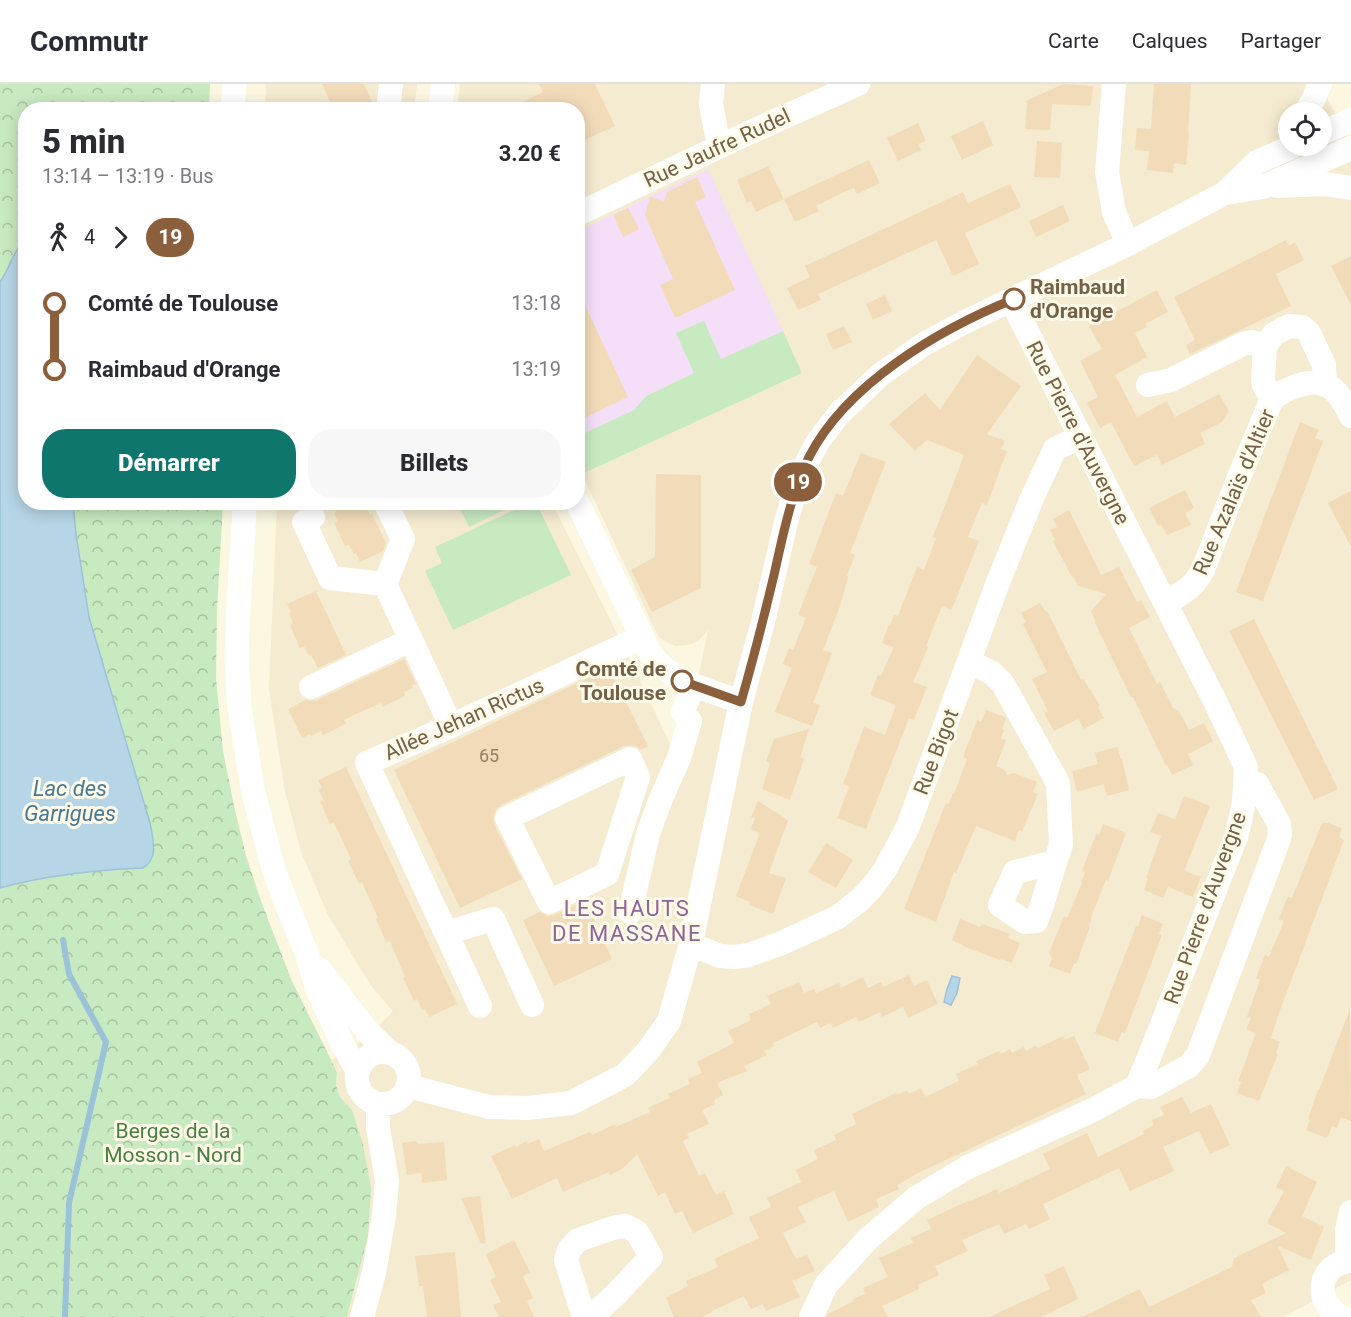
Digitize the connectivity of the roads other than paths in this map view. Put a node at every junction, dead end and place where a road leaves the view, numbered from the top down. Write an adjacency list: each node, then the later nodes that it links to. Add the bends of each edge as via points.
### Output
1 (234, 84): 8 (street)
2 (391, 84): 9 (street)
3 (443, 84): 10 (street)
4 (713, 84): 15 (street, via 711,104)
5 (858, 84): 15 (street, Rue Jaufre Rudel)
6 (1114, 84): 23 (street, via 1107,172 1113,212)
7 (1320, 84): 11 (street)
8 (233, 102)
9 (389, 102)
10 (441, 102)
11 (1313, 102)
12 (1351, 120): 13 (street)
13 (1332, 129)
14 (1278, 141): 18 (street)
15 (719, 147): 22 (street, Rue Jaufre Rudel)
16 (1351, 148): 19 (street)
17 (1278, 153): 18 (street)
18 (1257, 162): 21 (street)
19 (1263, 187): 20 (street, via 1325,184); 21 (street)
20 (1351, 188)
21 (1225, 193): 23 (street)
22 (585, 211)
23 (1128, 244): 24 (street)
24 (1011, 300): 30 (street, Rue Pierre d'Auvergne); 42 (street, via 924,344 880,375 839,414 819,441 797,484)
25 (1265, 346): 26 (street, via 1243,344 1171,380); 27 (street, via 1274,334 1289,326 1302,327 1309,333 1324,365); 28 (street, Rue Azalaïs d'Altier, via 1263,379)
26 (1148, 385)
27 (1325, 385): 28 (street, Rue Azalaïs d'Altier, via 1314,382 1296,386); 29 (street, via 1341,397)
28 (1272, 399): 36 (street, Rue Azalaïs d'Altier, via 1203,570 1187,591)
29 (1351, 416)
30 (1080, 437): 36 (street, Rue Pierre d'Auvergne); 39 (street, Rue Bigot, via 1055,449)
31 (245, 510): 50 (street, via 238,615 239,704 260,823)
32 (389, 510): 35 (street, via 403,539)
33 (581, 510): 37 (street)
34 (313, 518): 35 (street, via 304,522 330,578)
35 (385, 584): 38 (street)
36 (1165, 603): 44 (street, Rue Pierre d'Auvergne, via 1246,767)
37 (642, 637): 40 (street, via 662,666); 43 (street, Allée Jehan Rictus)
38 (411, 640): 41 (street); 43 (street)
39 (969, 662): 46 (street, via 992,673 1003,684 1058,783 1061,845); 49 (street, Rue Bigot, via 907,829 884,871 861,899 838,917 749,955 720,956)
40 (693, 685): 42 (street); 47 (street, via 683,712 690,721 648,834)
41 (311, 687)
42 (741, 702): 49 (street)
43 (451, 726): 48 (street, Allée Jehan Rictus, via 367,763)
44 (1246, 782): 56 (street, Rue Pierre d'Auvergne, via 1237,834); 56 (street, via 1257,784 1279,824 1276,847 1198,1055 1189,1066 1151,1087)
45 (507, 818): 45 (street, via 630,759 638,777 607,874 549,902)
46 (1055, 862)
47 (630, 912)
48 (446, 933): 51 (street, via 493,919); 52 (street, Allée Jehan Rictus)
49 (690, 947): 55 (street, via 669,1021 648,1051 625,1075 571,1103 489,1107)
50 (307, 954): 53 (street, via 367,1031); 54 (street, via 317,988)
51 (532, 1005)
52 (480, 1006)
53 (390, 1053): 54 (street, via 366,1058); 55 (street, via 406,1065)
54 (358, 1072): 57 (street, via 359,1088)
55 (408, 1086): 57 (street, via 400,1098)
56 (1137, 1086): 64 (street, via 968,1167 916,1198 868,1239 826,1285)
57 (378, 1104): 61 (street, via 387,1181 374,1273)
58 (1351, 1212): 59 (street, via 1347,1230)
59 (1349, 1261): 60 (street, via 1338,1264 1325,1278 1323,1296)
60 (1333, 1315)
61 (362, 1317)
62 (584, 1317): 63 (street, via 566,1260 568,1250 578,1240 616,1227 631,1228 651,1257)
63 (591, 1317)
64 (811, 1317)

